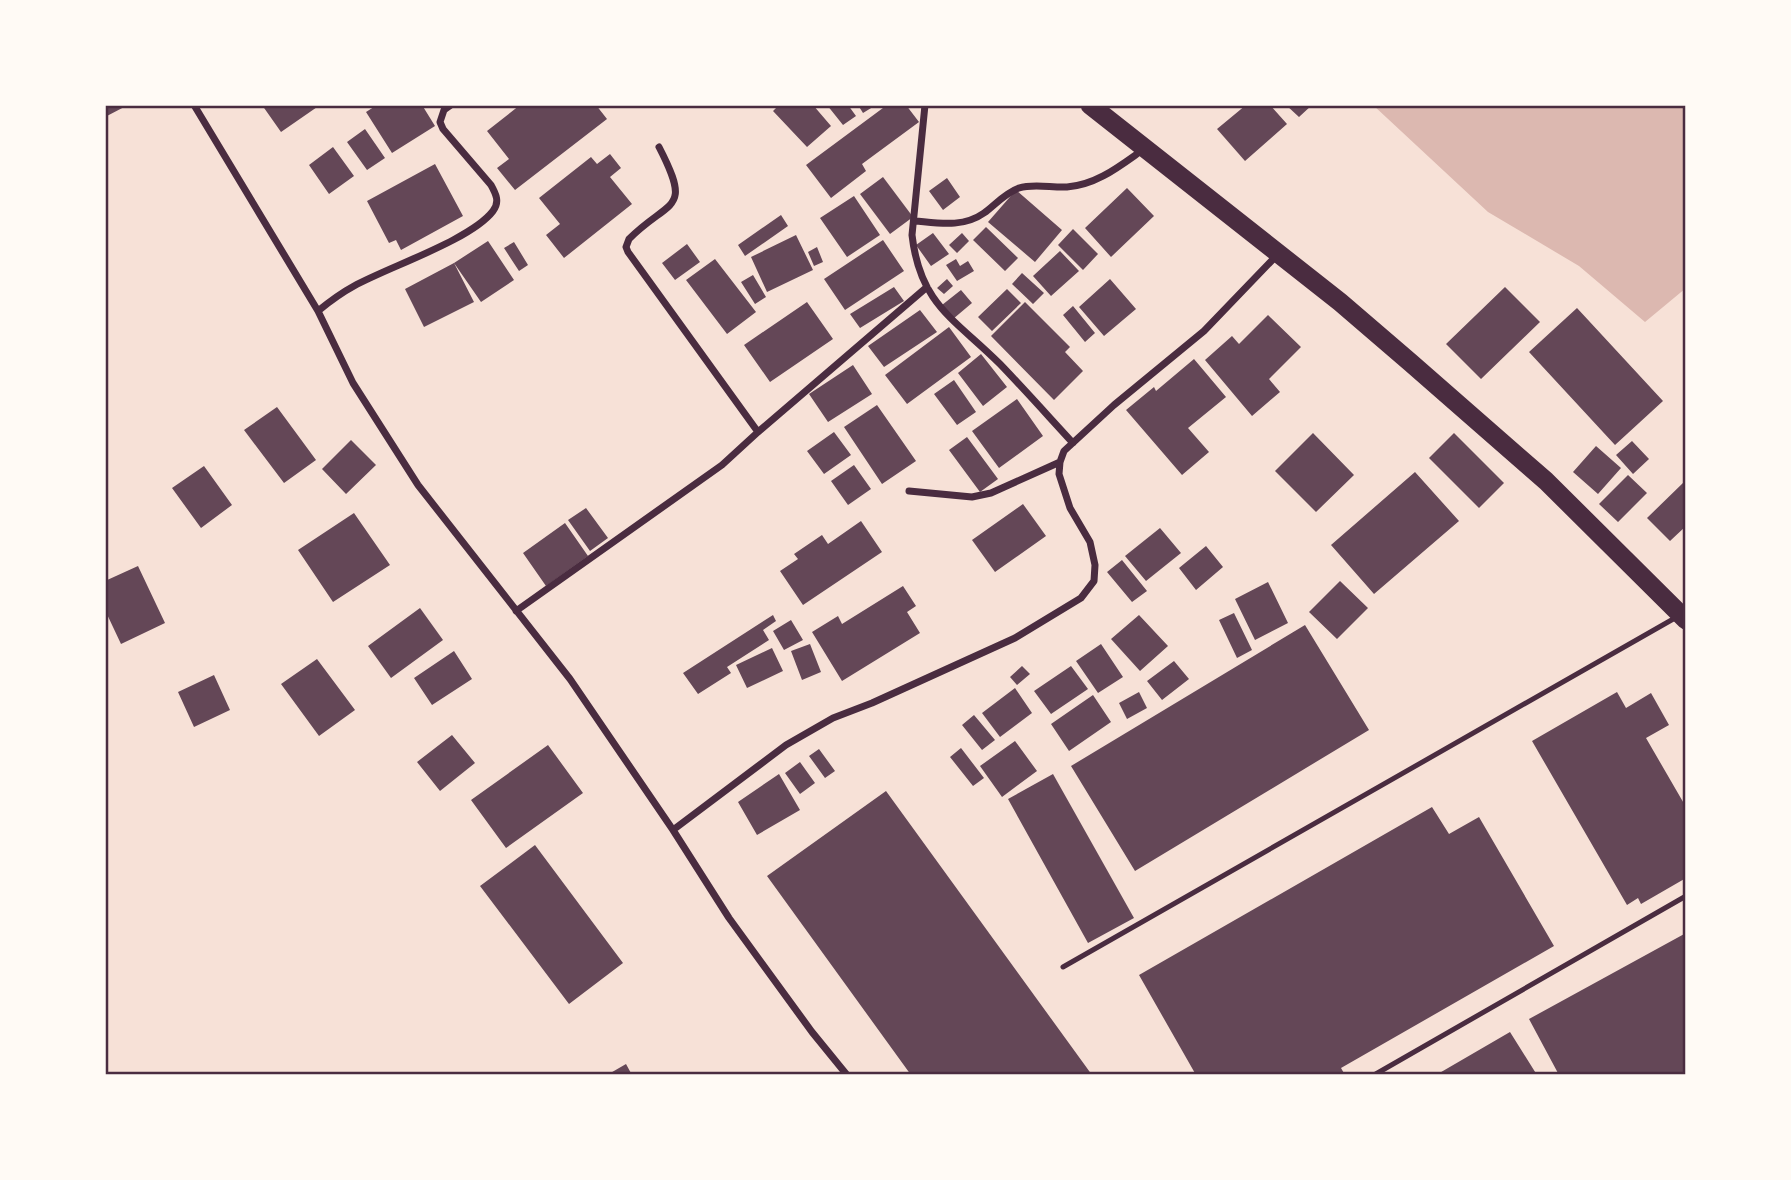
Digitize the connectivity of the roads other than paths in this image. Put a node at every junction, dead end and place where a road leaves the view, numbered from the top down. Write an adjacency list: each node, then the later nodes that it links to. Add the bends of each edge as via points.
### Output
1 (194, 105): 10 (street)
2 (451, 105): 10 (street, via 440,122 491,186 496,195 494,210 461,235 352,286)
3 (925, 105): 7 (street)
4 (1090, 105): 6 (highway)
5 (659, 147): 11 (street, via 677,193 671,206 629,239 626,247)
6 (1144, 148): 7 (street, via 1112,171 1080,185 1019,188 964,222); 8 (highway)
7 (915, 221): 9 (street, via 915,254)
8 (1279, 253): 12 (street, via 1204,331); 16 (highway, via 1546,481)
9 (927, 287): 11 (street); 12 (street, via 944,313 989,353)
10 (318, 311): 15 (street, via 353,383 418,485)
11 (758, 432): 15 (street, via 678,499)
12 (1073, 443): 13 (street)
13 (1060, 462): 14 (street, via 972,497); 17 (street, via 1063,488 1090,542 1095,565 1094,581 1081,598 1015,638 833,718 786,745)
14 (909, 491)
15 (516, 611): 17 (street, via 570,678)
16 (1684, 617): 19 (lane)
17 (673, 830): 20 (street, via 729,918)
18 (1686, 896): 21 (lane)
19 (1063, 967)
20 (847, 1075)
21 (1374, 1075)

